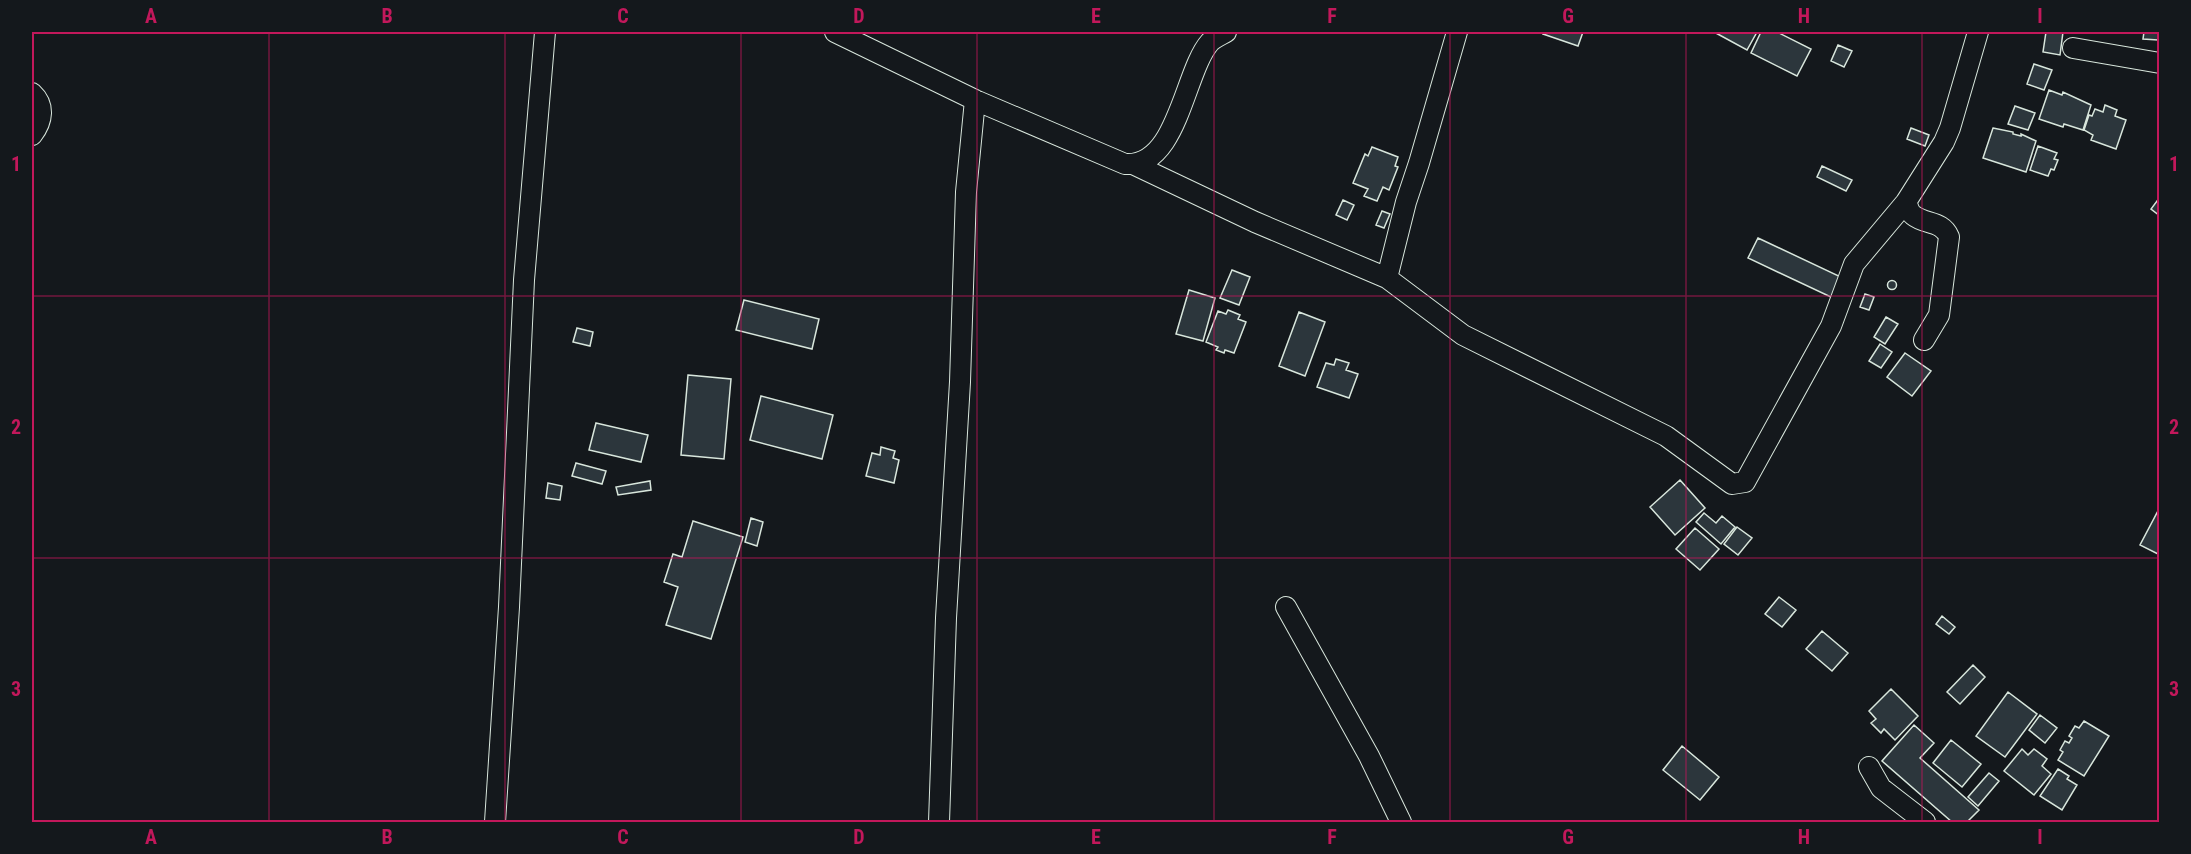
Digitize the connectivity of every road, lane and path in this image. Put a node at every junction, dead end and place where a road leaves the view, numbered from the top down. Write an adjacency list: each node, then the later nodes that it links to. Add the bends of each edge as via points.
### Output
1 (545, 32): 17 (street, via 524,280)
2 (835, 32): 9 (street)
3 (1226, 32): 11 (street, via 1210,43 1162,145)
4 (1457, 32): 13 (street)
5 (1978, 32): 12 (street, via 1950,128)
6 (2073, 48): 7 (street)
7 (2160, 63)
8 (32, 93): 10 (street, via 42,110)
9 (975, 100): 11 (street); 18 (street, via 966,192)
10 (32, 135)
11 (1135, 165): 13 (street)
12 (1906, 202): 13 (street, via 1854,264 1831,326 1746,482 1732,484 1666,436 1463,335); 14 (street, via 1913,215 1940,226 1949,237 1940,315)
13 (1387, 278)
14 (1924, 340)
15 (1286, 607): 19 (street)
16 (1869, 767): 20 (street, via 1881,788)
17 (495, 822)
18 (939, 822)
19 (1401, 822)
20 (1925, 822)

